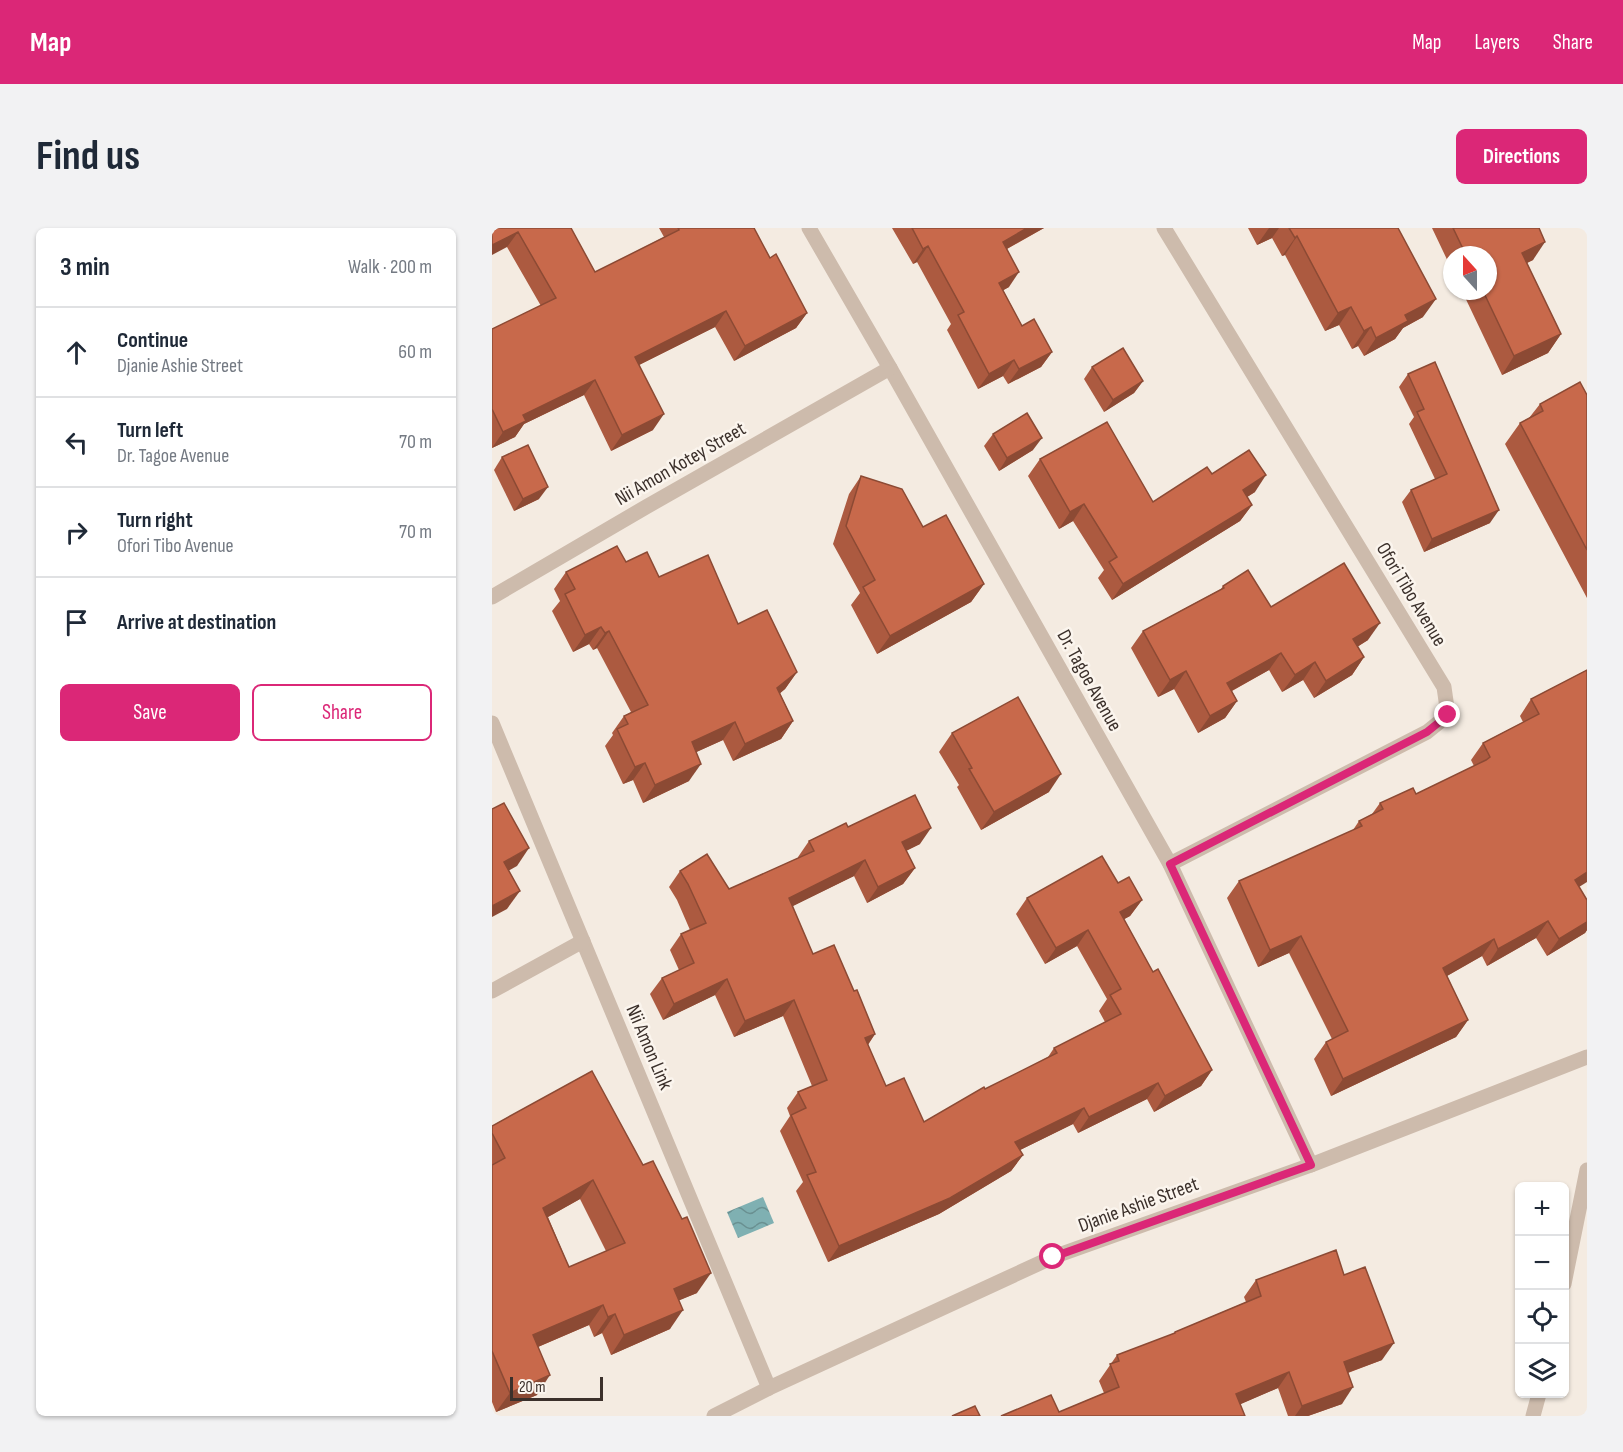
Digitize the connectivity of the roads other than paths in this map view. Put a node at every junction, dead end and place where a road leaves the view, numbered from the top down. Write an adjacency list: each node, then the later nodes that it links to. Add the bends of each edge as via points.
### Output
1 (808, 228): 3 (street, Dr. Tagoe Avenue)
2 (1164, 228): 6 (street, Ofori Tibo Avenue, via 1444,687 1448,715 1427,732)
3 (890, 368): 4 (street, Nii Amon Kotey Street); 6 (street, Dr. Tagoe Avenue)
4 (492, 597)
5 (492, 723): 7 (street, Nii Amon Link)
6 (1170, 864): 10 (street, Dr. Tagoe Avenue)
7 (583, 940): 8 (street); 13 (street, Nii Amon Link)
8 (492, 991)
9 (1587, 1057): 10 (street, Djanie Ashie Street)
10 (1311, 1165): 13 (street, Djanie Ashie Street, via 1053,1257)
11 (1587, 1170): 12 (street)
12 (1569, 1259)
13 (770, 1388): 15 (street, Djanie Ashie Street)
14 (1538, 1398): 16 (street)
15 (714, 1416)
16 (1533, 1416)

